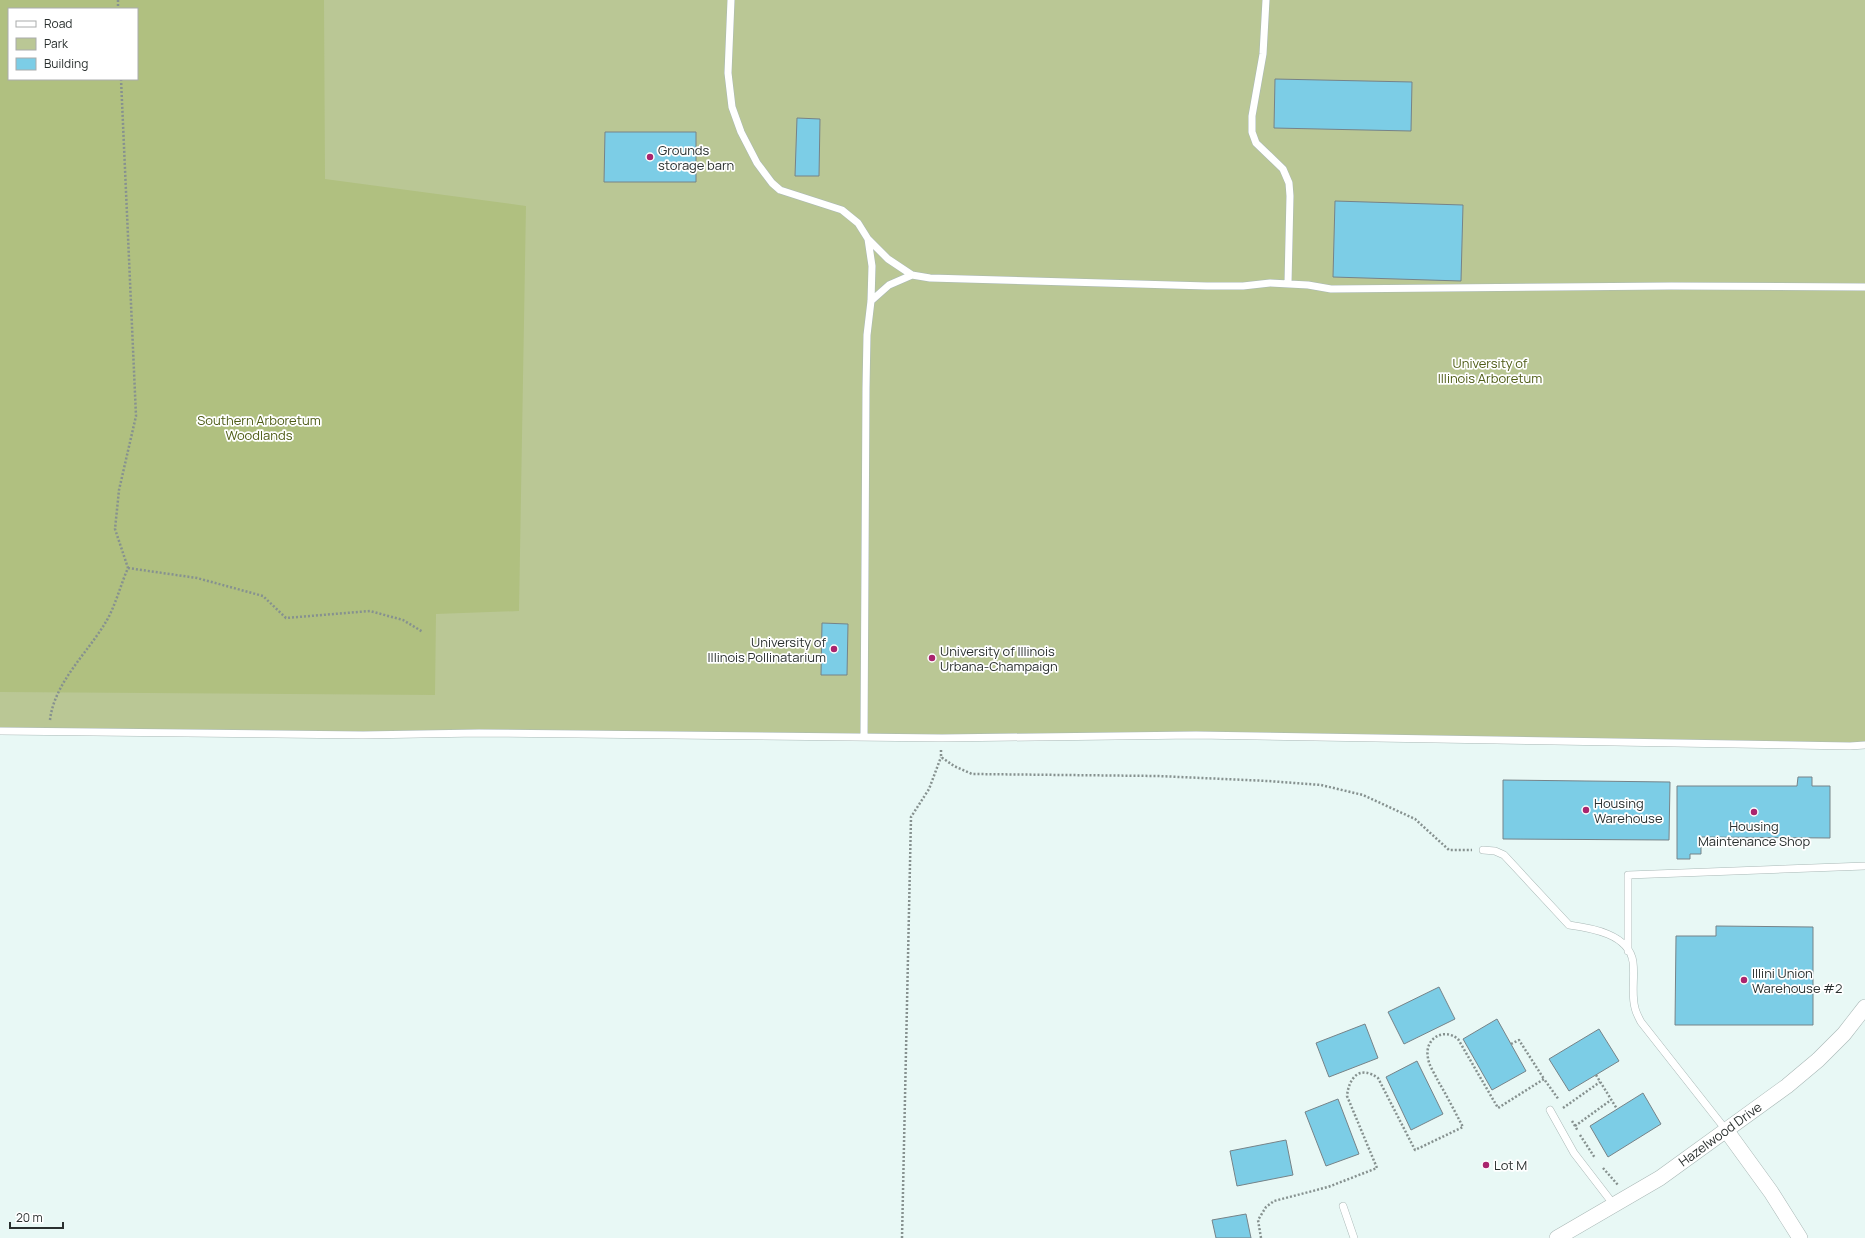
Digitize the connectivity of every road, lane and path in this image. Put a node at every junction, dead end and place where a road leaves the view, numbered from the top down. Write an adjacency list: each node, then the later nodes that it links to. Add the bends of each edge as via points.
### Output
1 (731, 0): 4 (lane, via 728,73 732,107 741,132 757,162 780,190 842,210 858,223)
2 (1266, 0): 6 (lane, via 1263,54 1252,116 1252,132 1256,143 1283,169 1289,183)
3 (121, 80): 9 (path, via 136,416 119,490 115,529)
4 (868, 238): 5 (lane, via 888,259); 8 (lane, via 872,266)
5 (912, 275): 6 (lane, via 930,278 1207,286); 8 (lane, via 889,285)
6 (1288, 283): 7 (lane, via 1331,289)
7 (1865, 287)
8 (872, 301): 13 (lane, via 867,335 866,388)
9 (128, 568): 10 (path, via 197,578 263,596 286,618 370,611 403,620); 12 (path, via 105,624 75,664 52,708)
10 (423, 632)
11 (0, 731): 12 (lane)
12 (49, 731): 13 (lane)
13 (864, 737): 14 (lane)
14 (942, 738): 15 (lane, via 1196,735); 16 (path)
15 (1865, 745)
16 (940, 757): 17 (path, via 972,774 1158,776 1268,780 1320,785 1363,796 1415,819 1449,850); 36 (path, via 928,789 911,817)
17 (1483, 850): 19 (lane, via 1504,855 1569,925 1605,933 1621,942)
18 (1865, 866): 19 (lane, via 1628,874)
19 (1628, 951): 32 (lane, via 1633,961 1634,1007 1641,1022)
20 (1865, 1007): 32 (street, Hazelwood Drive, via 1844,1034 1818,1060)
21 (1510, 1044): 23 (path, via 1518,1040)
22 (1596, 1075): 24 (path)
23 (1544, 1079): 26 (path); 37 (path, via 1498,1108 1458,1039 1439,1034 1428,1046 1428,1060 1463,1127 1415,1150 1378,1078 1371,1073 1362,1072 1348,1085 1347,1096 1377,1168 1328,1187 1274,1201 1258,1220)
24 (1600, 1082): 25 (path); 26 (path)
25 (1611, 1100): 27 (path); 31 (path)
26 (1563, 1108): 29 (path)
27 (1617, 1109)
28 (1550, 1110): 34 (lane, via 1574,1153)
29 (1567, 1114)
30 (1571, 1120): 31 (path)
31 (1575, 1126): 33 (path, via 1600,1164)
32 (1726, 1130): 33 (street, Hazelwood Drive, via 1660,1178); 40 (street, via 1771,1192)
33 (1628, 1196): 34 (street, Hazelwood Drive)
34 (1614, 1205): 39 (street, Hazelwood Drive)
35 (1343, 1206): 38 (lane)
36 (902, 1238)
37 (1261, 1238)
38 (1354, 1238)
39 (1557, 1238)
40 (1800, 1238)

